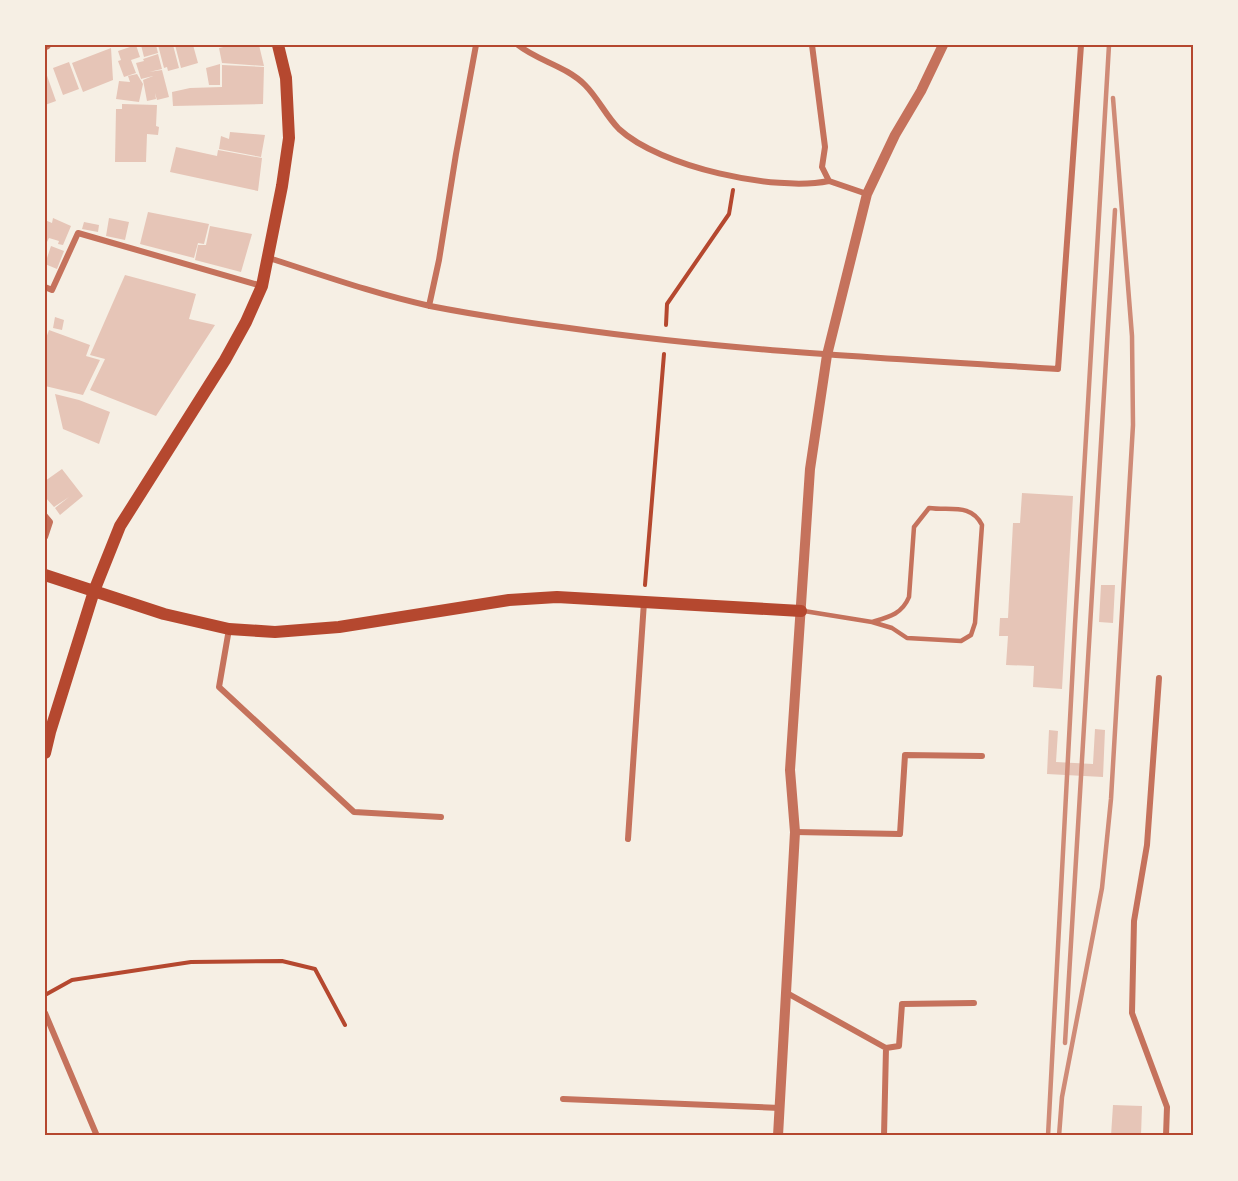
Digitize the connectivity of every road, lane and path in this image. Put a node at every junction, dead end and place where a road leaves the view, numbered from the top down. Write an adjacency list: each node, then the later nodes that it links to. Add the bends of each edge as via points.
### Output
1 (278, 45): 10 (main road, via 286,78 289,138)
2 (476, 45): 13 (street)
3 (518, 45): 7 (street, via 585,85 619,129 642,145 680,163)
4 (812, 45): 8 (street, via 825,147 822,167)
5 (943, 45): 9 (street)
6 (1081, 45): 15 (street, via 1059,369)
7 (734, 177): 8 (street, via 812,184); 14 (path, via 729,214 667,304)
8 (829, 181): 9 (street)
9 (867, 194): 15 (street)
10 (269, 258): 11 (main road); 13 (street)
11 (262, 286): 12 (street, via 78,232 52,290); 19 (main road, via 225,360 120,526)
12 (45, 287)
13 (429, 306): 14 (street)
14 (665, 341): 15 (street); 20 (path)
15 (827, 355): 21 (street, via 810,469)
16 (45, 516): 17 (street, via 50,522)
17 (45, 537)
18 (45, 575): 19 (main road)
19 (94, 591): 23 (main road, via 164,614); 25 (main road)
20 (644, 602): 21 (main road); 23 (main road, via 557,597 509,600 339,627 275,632); 29 (street)
21 (801, 611): 22 (lane); 28 (street, via 790,770)
22 (872, 622): 22 (lane, via 904,608 909,597 915,527 929,508 970,510 978,516 982,525 971,635 961,641 907,638)
23 (229, 629): 27 (street, via 219,687 354,812)
24 (1159, 678): 41 (street, via 1147,845 1134,921 1132,1013 1167,1107)
25 (45, 753)
26 (982, 756): 28 (street, via 905,755 900,834)
27 (441, 817)
28 (795, 832): 30 (street)
29 (628, 839)
30 (787, 993): 35 (street); 37 (street)
31 (45, 995): 34 (path, via 72,980 191,962 282,962 315,969)
32 (974, 1003): 35 (street, via 902,1004 899,1046)
33 (45, 1013): 38 (street)
34 (345, 1025)
35 (886, 1048): 40 (street)
36 (563, 1099): 37 (street)
37 (780, 1108): 39 (street)
38 (97, 1136)
39 (778, 1136)
40 (884, 1136)
41 (1166, 1136)

